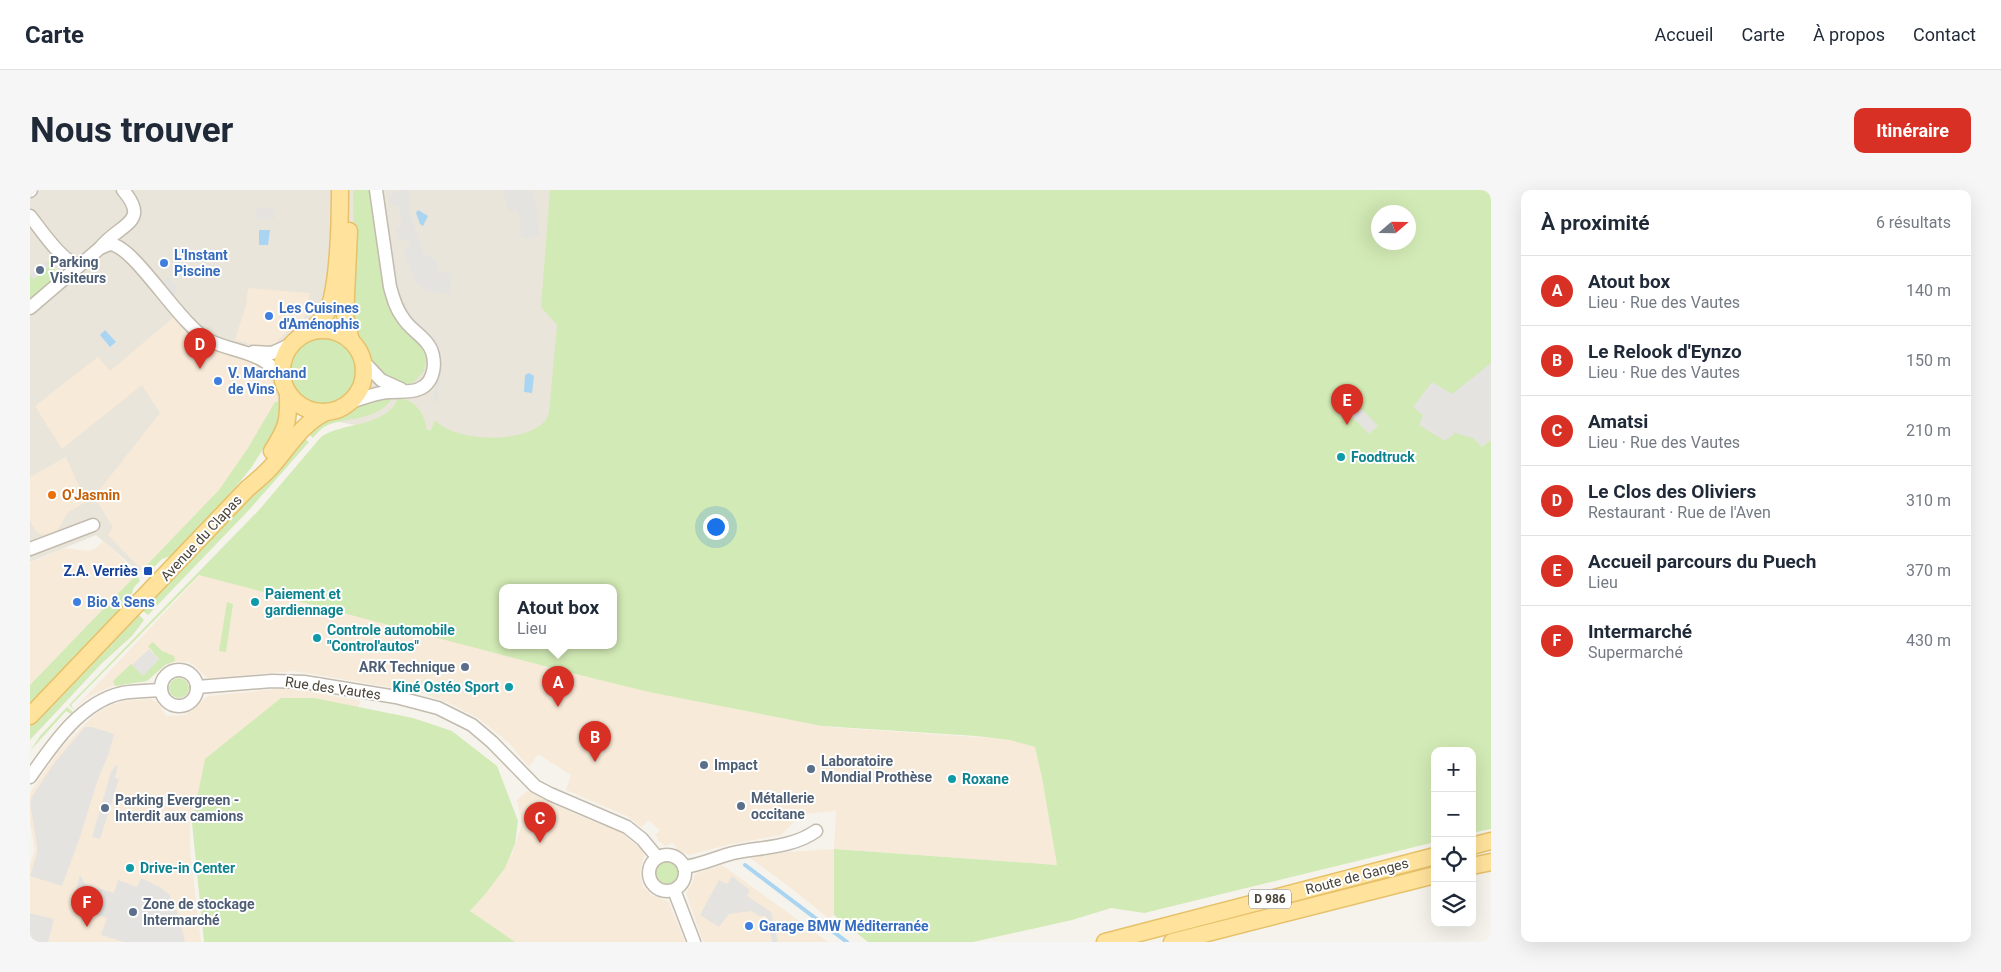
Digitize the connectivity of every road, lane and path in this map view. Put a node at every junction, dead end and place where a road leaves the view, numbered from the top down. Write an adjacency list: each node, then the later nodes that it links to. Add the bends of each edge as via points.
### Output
1 (123, 190): 6 (street, via 136,210)
2 (340, 190): 11 (main road, via 333,294 322,319)
3 (349, 190): 12 (main road, via 345,316)
4 (376, 190): 16 (street, via 394,302 404,320 429,345 433,358 432,376 427,384 417,390)
5 (30, 216): 9 (street, via 69,263)
6 (128, 224): 7 (street); 8 (street, via 125,238)
7 (100, 248): 8 (street, via 114,244); 9 (street)
8 (132, 257): 13 (street, via 178,313 199,333 210,341)
9 (80, 264): 10 (street)
10 (30, 308)
11 (299, 339): 12 (main road, via 327,330); 13 (street, via 272,353); 15 (main road, via 286,354 282,366)
12 (351, 341): 14 (main road)
13 (243, 351): 15 (street, via 271,365)
14 (364, 362): 16 (street, via 380,380); 17 (main road, via 363,384)
15 (286, 388): 18 (main road, via 306,409); 19 (main road, Avenue du Clapas, via 287,425)
16 (403, 390): 17 (street)
17 (351, 402): 18 (main road)
18 (326, 412): 19 (main road, Avenue du Clapas, via 299,431 270,468)
19 (247, 489): 24 (main road, Avenue du Clapas)
20 (92, 526): 21 (street)
21 (31, 545)
22 (198, 688): 23 (street, via 189,704 182,707 167,702); 23 (street, via 192,675 177,670 164,678); 29 (street, Rue des Vautes, via 272,681 304,682 396,697 438,708 485,736 535,786 627,827)
23 (161, 690): 25 (street, via 121,694 97,703 57,741)
24 (30, 716)
25 (30, 777)
26 (816, 831): 33 (street, via 787,844)
27 (1491, 841): 28 (main road)
28 (1476, 845)
29 (658, 857): 33 (street, via 675,857); 35 (street, via 649,868 650,881 660,890)
30 (1431, 857): 37 (main road, Route de Ganges / D 986)
31 (1491, 862): 32 (main road)
32 (1476, 865)
33 (684, 866): 35 (street, via 684,878)
34 (1431, 876): 38 (main road, Route de Ganges / D 986)
35 (674, 890): 36 (street)
36 (694, 942)
37 (1105, 942)
38 (1172, 942)

